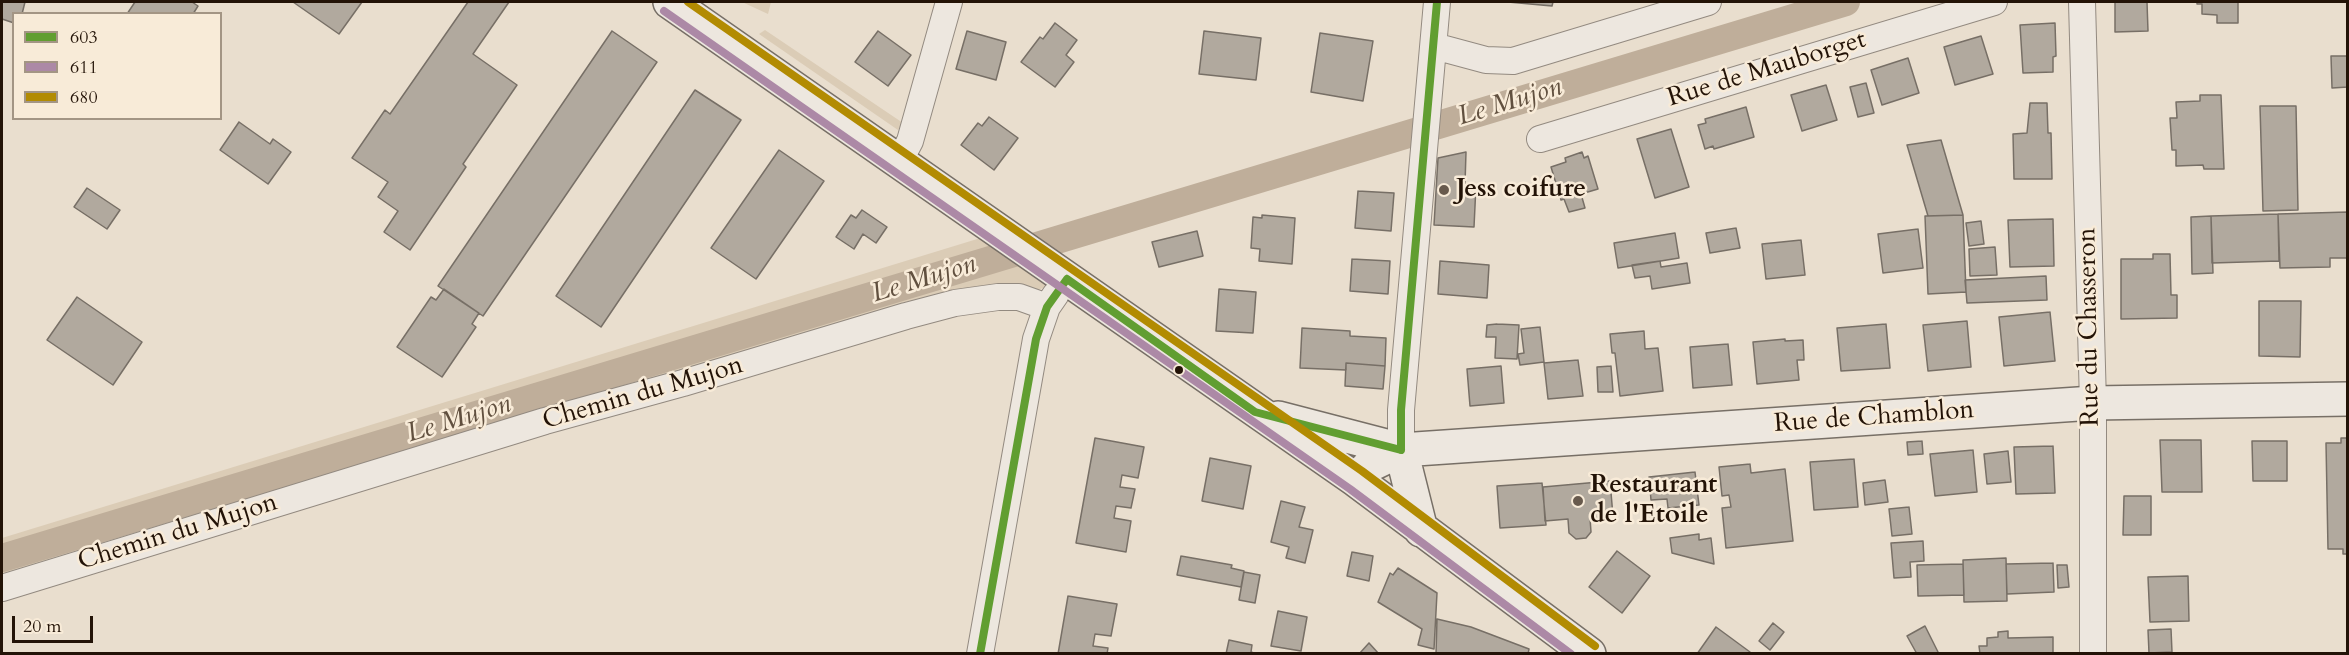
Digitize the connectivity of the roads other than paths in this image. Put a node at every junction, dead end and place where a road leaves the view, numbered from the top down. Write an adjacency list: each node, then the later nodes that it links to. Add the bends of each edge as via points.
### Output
1 (670, 2): 9 (street)
2 (949, 2): 9 (street, via 910,141)
3 (1437, 2): 7 (street)
4 (1708, 2): 7 (street, via 1513,61 1486,60)
5 (1994, 2): 8 (street, Rue de Mauborget)
6 (2082, 2): 13 (street, Rue du Chasseron)
7 (1434, 46): 15 (street, via 1401,410)
8 (1540, 139)
9 (899, 162): 10 (street)
10 (1058, 273): 11 (street); 14 (street)
11 (1047, 307): 18 (street, Chemin du Mujon, via 1019,297 955,303 534,425); 20 (street, via 1036,339)
12 (2348, 399): 13 (street, Rue de Chamblon)
13 (2093, 403): 15 (street, Rue de Chamblon); 21 (street, Rue du Chasseron)
14 (1255, 412): 15 (street, Rue de Chamblon); 16 (street)
15 (1401, 450): 16 (street, Rue de Chamblon, via 1370,465); 17 (street)
16 (1356, 480): 17 (street)
17 (1421, 530): 19 (street)
18 (2, 588)
19 (1587, 653)
20 (980, 654)
21 (2093, 654)

